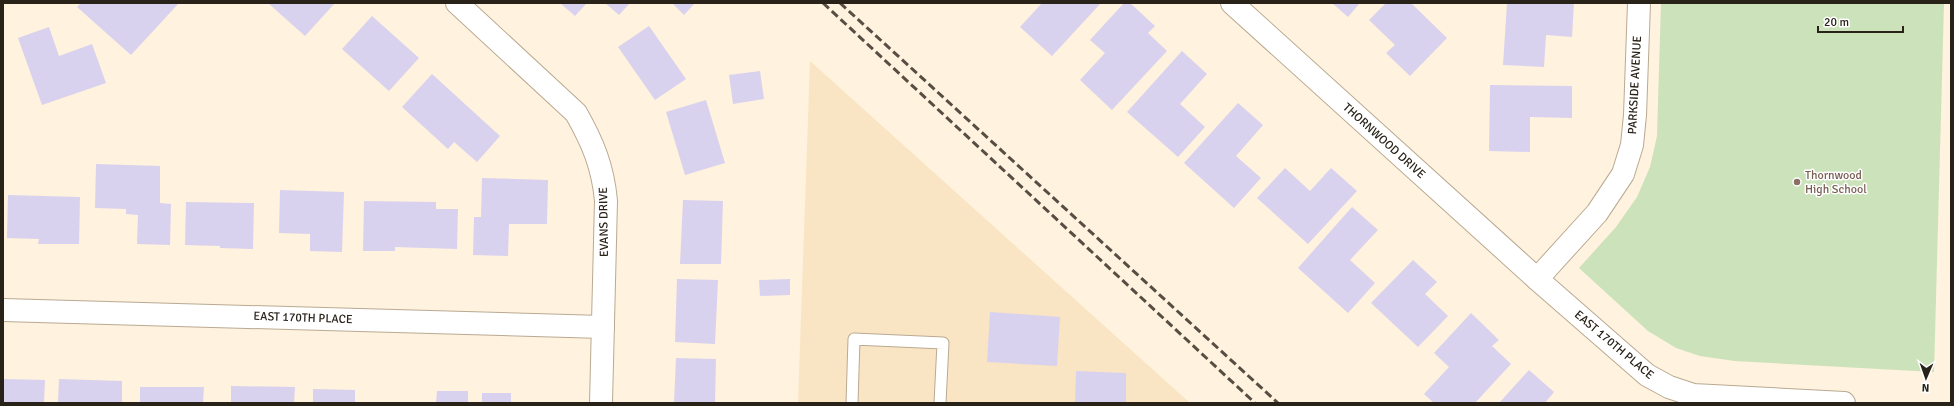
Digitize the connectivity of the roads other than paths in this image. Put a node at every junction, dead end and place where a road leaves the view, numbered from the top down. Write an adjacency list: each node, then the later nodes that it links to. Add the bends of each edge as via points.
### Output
1 (457, 3): 6 (street, EVANS DRIVE, via 576,113 587,132 604,176 606,201)
2 (1232, 3): 4 (street, THORNWOOD DRIVE)
3 (1639, 3): 4 (street, PARKSIDE AVENUE, via 1635,115 1632,145 1623,174 1596,213)
4 (1537, 279): 10 (street, EAST 170TH PLACE, via 1647,375 1669,387 1693,395)
5 (3, 310): 6 (street, EAST 170TH PLACE)
6 (603, 327): 7 (street, EVANS DRIVE)
7 (601, 403)
8 (852, 403): 9 (lane, via 854,339 943,343)
9 (940, 403)
10 (1844, 403)

